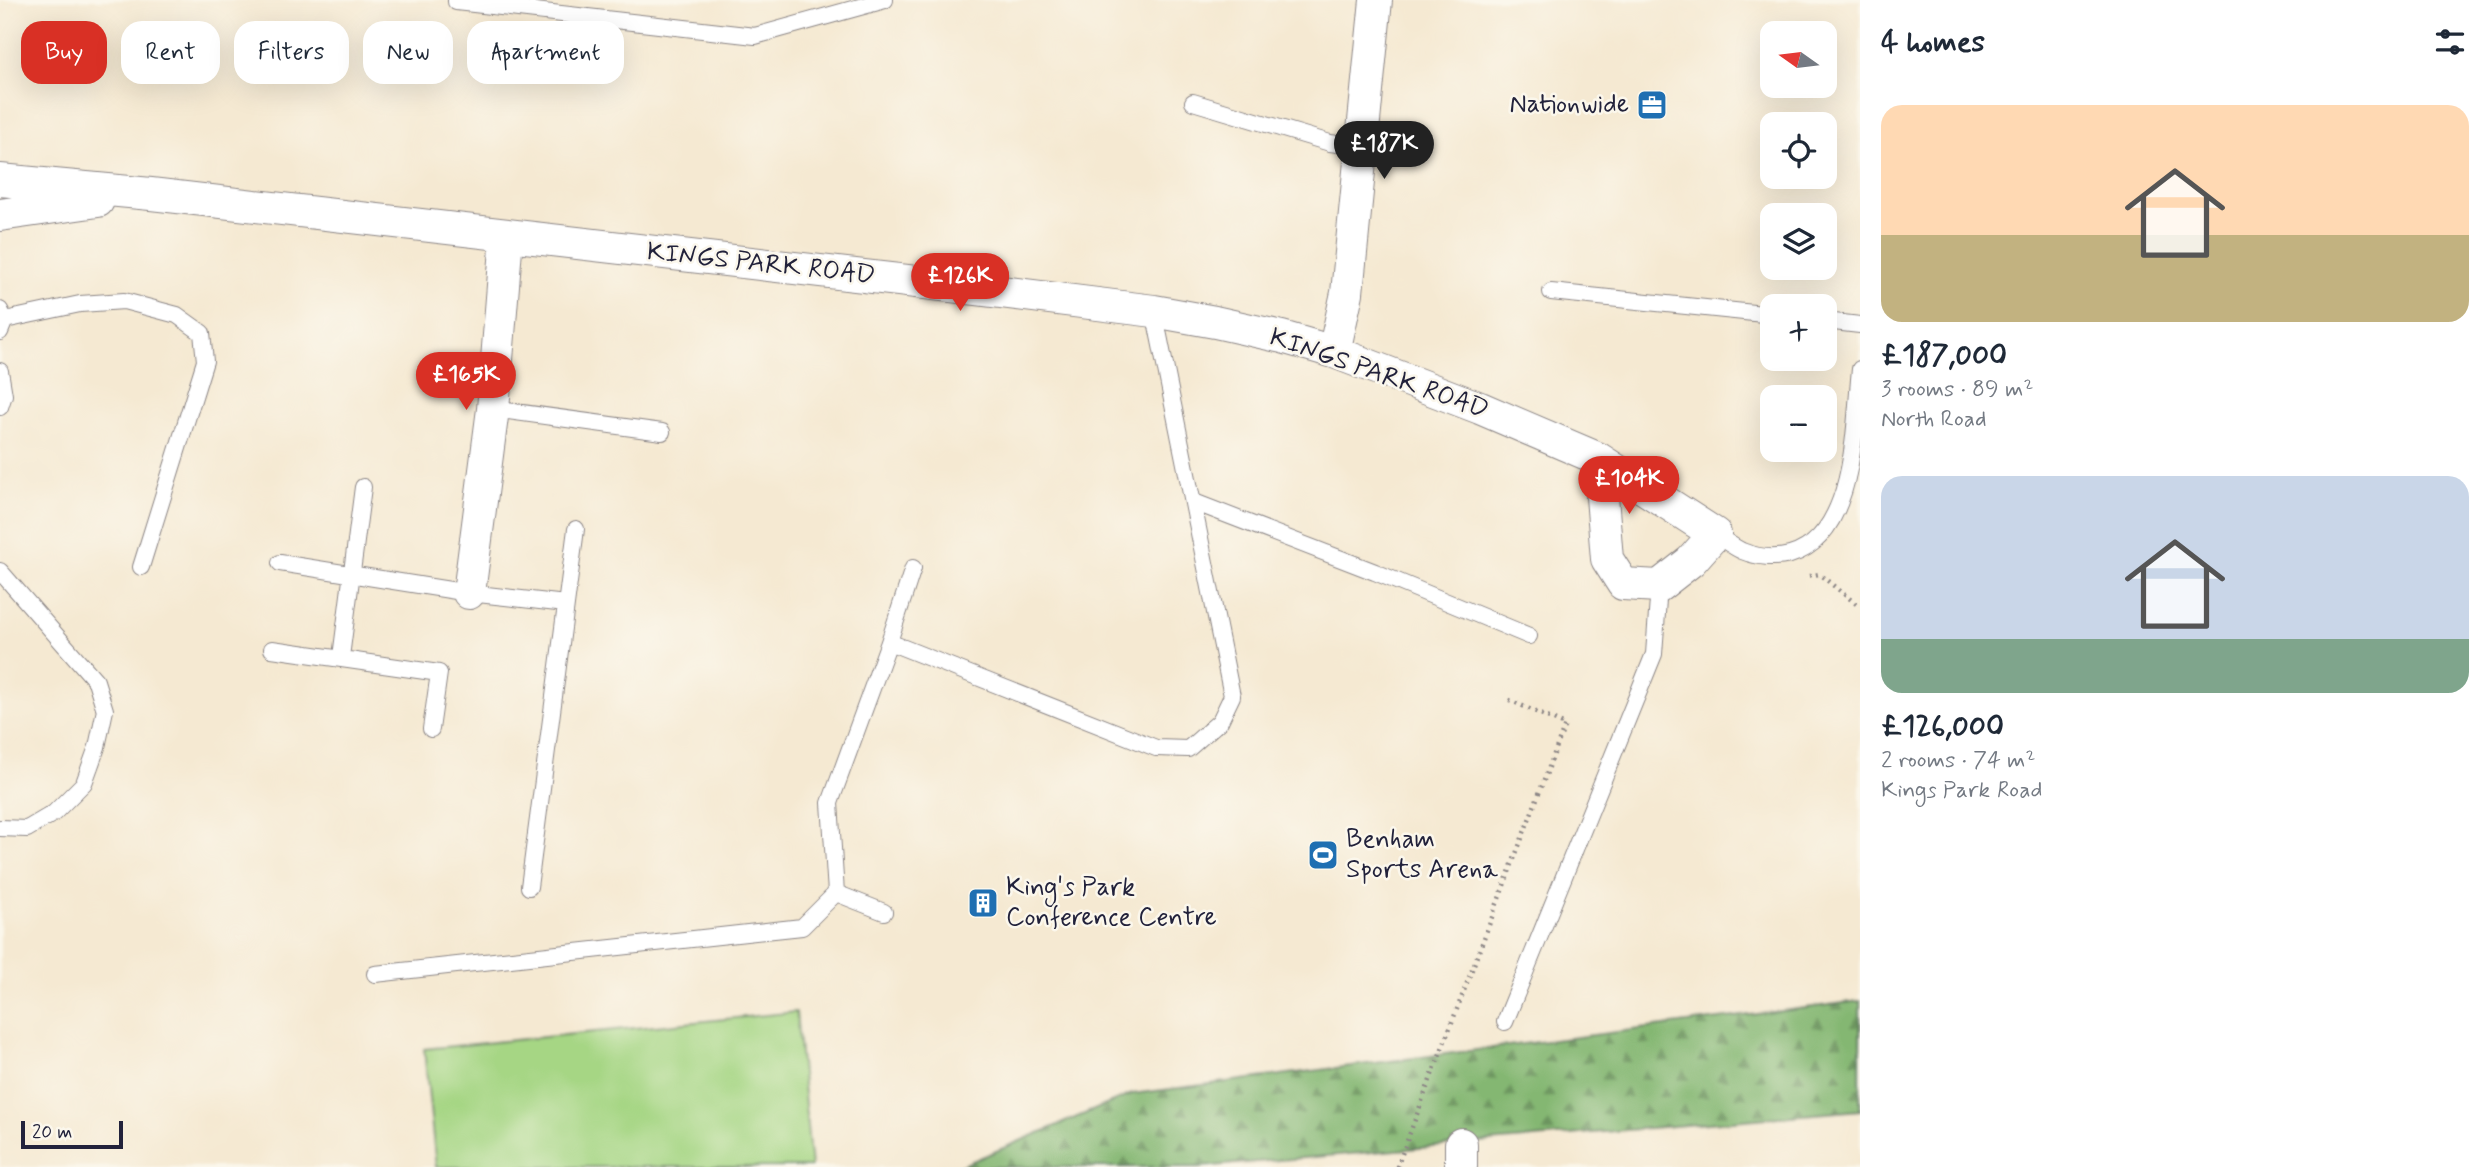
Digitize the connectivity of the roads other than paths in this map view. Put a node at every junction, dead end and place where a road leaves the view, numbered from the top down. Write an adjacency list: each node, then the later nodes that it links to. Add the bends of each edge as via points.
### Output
1 (885, 0): 3 (lane, via 755,36)
2 (1376, 0): 5 (street)
3 (451, 1)
4 (1194, 102): 5 (lane, via 1330,143)
5 (1361, 147): 16 (street, via 1347,293)
6 (0, 180): 7 (street, KINGS PARK ROAD)
7 (151, 194): 8 (street, KINGS PARK ROAD); 9 (street, KINGS PARK ROAD)
8 (0, 215)
9 (507, 236): 11 (street, KINGS PARK ROAD); 20 (street)
10 (1551, 292): 12 (lane)
11 (1154, 311): 16 (street, KINGS PARK ROAD); 25 (lane)
12 (1760, 314)
13 (2, 320): 29 (lane, via 80,304 124,301 177,315 202,333 205,361)
14 (1837, 323): 15 (lane)
15 (1860, 326)
16 (1334, 352): 22 (street, KINGS PARK ROAD)
17 (1860, 369): 23 (lane)
18 (0, 371): 19 (lane, via 5,395)
19 (0, 407)
20 (493, 409): 21 (lane); 34 (street)
21 (662, 432)
22 (1600, 459): 27 (street, KINGS PARK ROAD); 33 (street, via 1607,559 1623,584)
23 (1855, 462): 27 (lane, via 1834,518 1820,538 1803,550 1767,557 1743,551)
24 (363, 487): 32 (lane)
25 (1194, 502): 36 (lane); 37 (lane, via 1232,696 1220,721 1188,749 1156,748)
26 (576, 528): 35 (lane)
27 (1714, 534): 33 (street, via 1691,561)
28 (280, 563): 32 (lane)
29 (141, 567)
30 (913, 568): 37 (lane)
31 (0, 571): 41 (lane, via 96,681 105,710 84,783 54,813 27,829)
32 (352, 574): 34 (lane); 39 (lane)
33 (1658, 586): 46 (lane, via 1654,654)
34 (469, 593): 35 (lane)
35 (566, 604): 42 (lane)
36 (1529, 636)
37 (888, 642): 43 (lane, via 830,803)
38 (272, 649): 39 (lane)
39 (341, 657): 40 (lane, via 439,673)
40 (431, 729)
41 (0, 828)
42 (529, 887)
43 (836, 893): 44 (lane); 45 (lane, via 802,927)
44 (884, 912)
45 (375, 974)
46 (1505, 1021)

